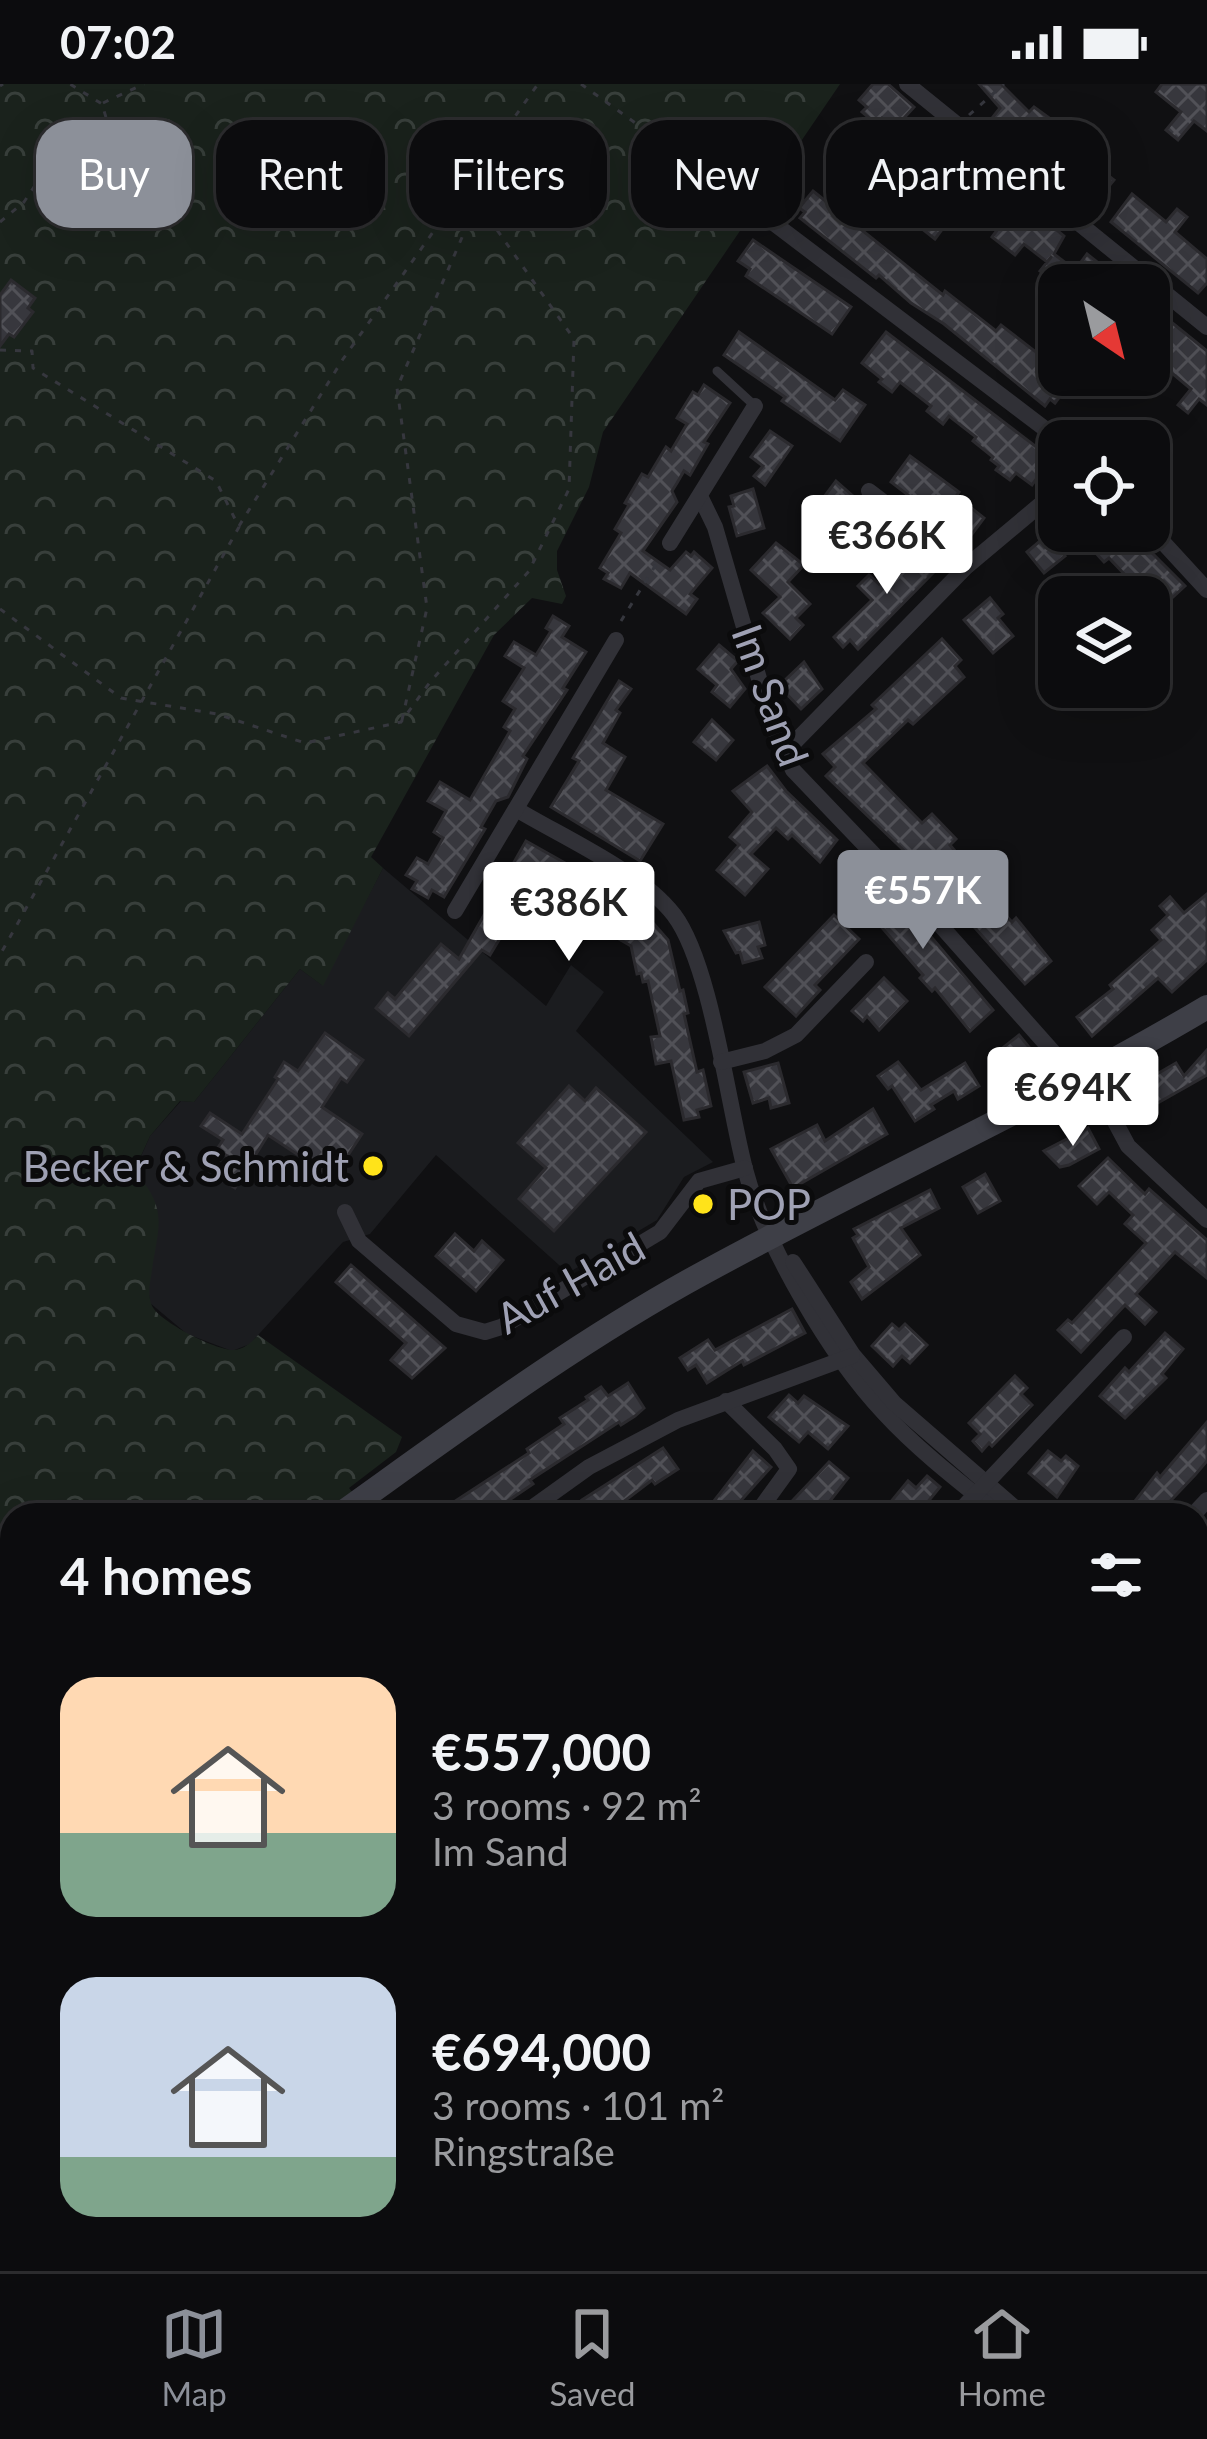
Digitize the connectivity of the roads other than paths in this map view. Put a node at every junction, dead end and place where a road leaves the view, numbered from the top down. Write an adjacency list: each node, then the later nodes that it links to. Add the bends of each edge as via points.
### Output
1 (907, 84): 3 (street)
2 (782, 228): 6 (street)
3 (1207, 327)
4 (717, 371): 5 (lane)
5 (755, 406): 8 (street)
6 (1038, 423)
7 (869, 491): 12 (street)
8 (700, 496): 10 (street); 15 (street, Im Sand)
9 (1038, 507): 12 (street)
10 (670, 543)
11 (1170, 550): 13 (street)
12 (967, 566): 15 (street)
13 (1207, 590)
14 (616, 640): 16 (street)
15 (784, 753): 21 (street, Im Sand, via 805,787)
16 (516, 809): 17 (street); 20 (street, via 639,884 676,918)
17 (455, 910)
18 (866, 962): 20 (street, via 796,1035)
19 (1207, 1007): 21 (main road)
20 (721, 1062): 22 (street)
21 (1084, 1077): 24 (street, Im Sand, via 1128,1146); 25 (main road)
22 (745, 1168): 23 (street, Auf Haid, via 699,1181 660,1232 485,1332 455,1324 359,1241); 25 (street)
23 (345, 1212)
24 (1207, 1220)
25 (773, 1238): 27 (street, via 813,1289); 30 (main road, via 579,1348)
26 (1124, 1337): 29 (street)
27 (848, 1358): 28 (street); 29 (street)
28 (726, 1401): 31 (street, via 634,1441); 32 (street, via 789,1469)
29 (981, 1489): 33 (street); 34 (street); 35 (street)
30 (356, 1503)
31 (544, 1503)
32 (764, 1503)
33 (968, 1503)
34 (992, 1503)
35 (1004, 1503)

